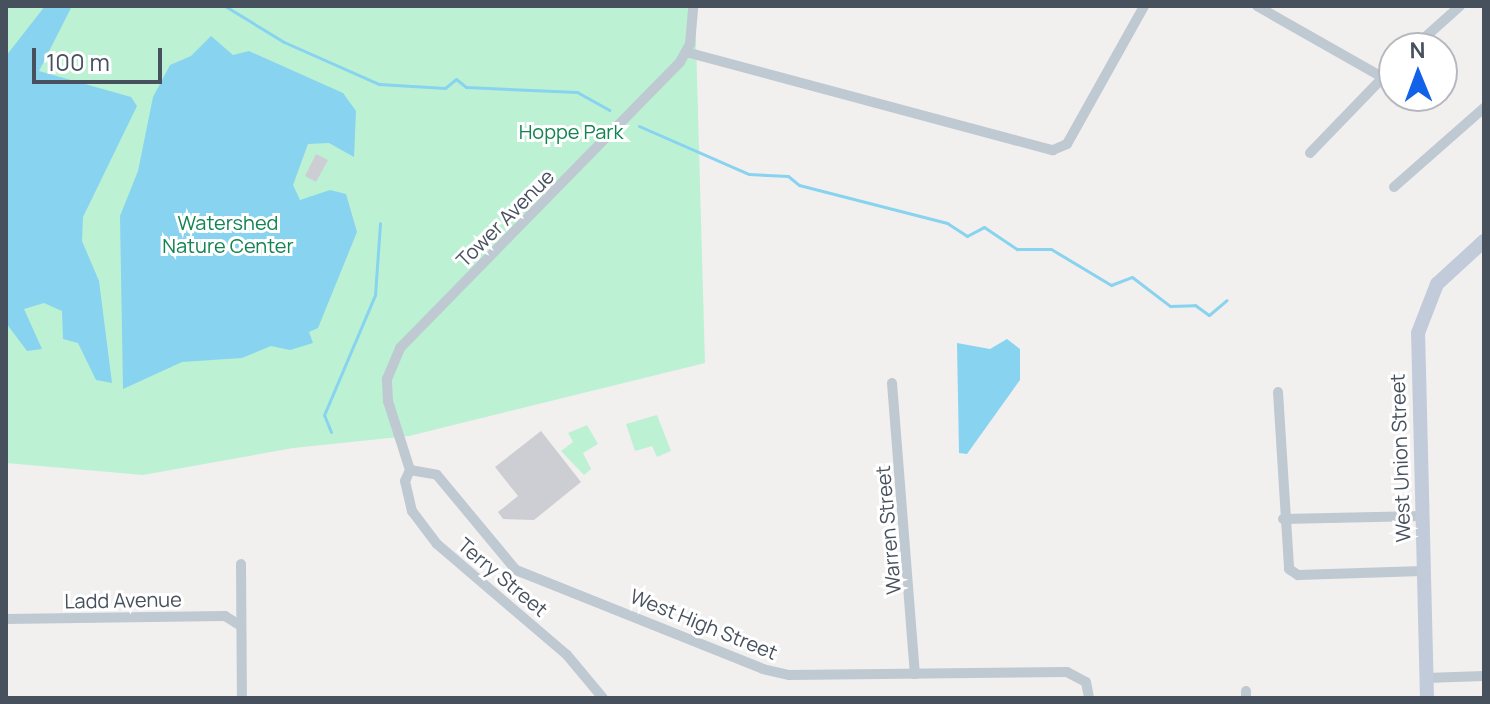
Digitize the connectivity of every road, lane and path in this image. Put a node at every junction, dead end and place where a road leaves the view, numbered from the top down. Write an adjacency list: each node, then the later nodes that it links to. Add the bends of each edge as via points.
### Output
1 (693, 6): 6 (street)
2 (1144, 6): 6 (street, via 1059,149)
3 (1257, 6): 7 (street)
4 (1460, 6): 5 (street)
5 (1431, 32)
6 (686, 52): 15 (street, Tower Avenue, via 549,201 400,348 387,390 396,439)
7 (1378, 75)
8 (1378, 81): 10 (street)
9 (1484, 108): 11 (street)
10 (1310, 153)
11 (1394, 187)
12 (1484, 241): 16 (street, West Union Street, via 1437,284 1420,320)
13 (892, 383): 22 (street, Warren Street)
14 (1278, 392): 17 (street)
15 (410, 470): 22 (street, West High Street, via 437,475 507,562 526,575 775,673); 26 (street, Terry Street, via 405,481 412,511 437,544 567,655)
16 (1422, 516): 17 (street); 19 (street, West Union Street)
17 (1283, 519): 19 (street, via 1287,564 1298,575)
18 (241, 564): 21 (street)
19 (1423, 571): 24 (street, West Union Street)
20 (6, 619): 21 (street, Ladd Avenue, via 225,616)
21 (238, 624): 25 (street)
22 (915, 674): 27 (street, West High Street, via 1067,672 1084,680)
23 (1484, 676): 24 (street)
24 (1426, 678): 28 (street, West Union Street)
25 (242, 698)
26 (603, 698)
27 (1089, 698)
28 (1427, 698)

